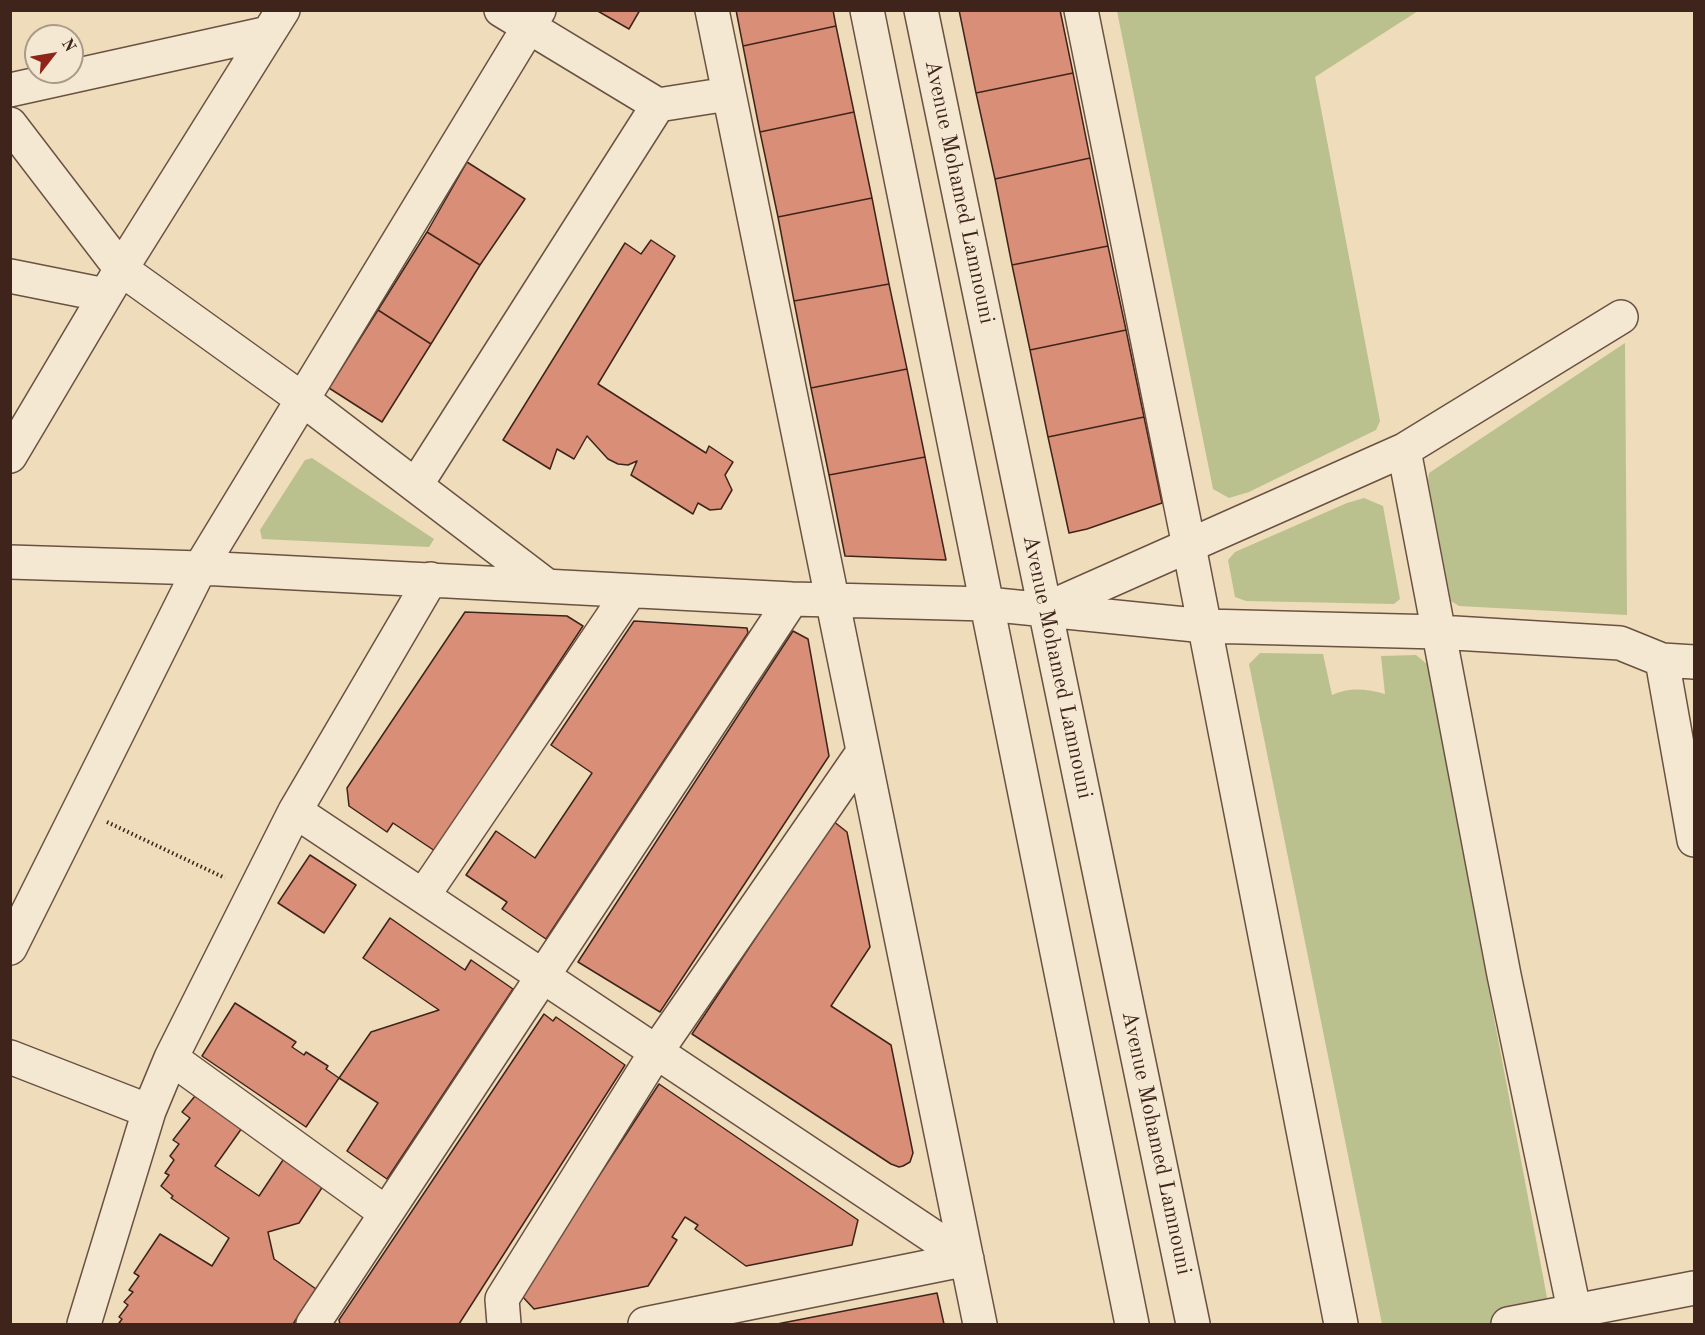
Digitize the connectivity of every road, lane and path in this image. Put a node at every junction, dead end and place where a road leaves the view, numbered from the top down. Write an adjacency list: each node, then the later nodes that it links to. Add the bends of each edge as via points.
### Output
1 (501, 10): 6 (street)
2 (712, 10): 9 (street)
3 (867, 10): 28 (street)
4 (921, 10): 29 (street, Avenue Mohamed Lamnouni)
5 (1081, 10): 20 (street)
6 (534, 19): 10 (street); 15 (street)
7 (276, 22): 8 (street); 13 (street)
8 (10, 90)
9 (728, 94): 10 (street); 27 (street)
10 (658, 105): 19 (street)
11 (10, 124): 13 (street)
12 (10, 276): 13 (street)
13 (113, 282): 15 (street); 16 (street)
14 (1621, 317): 17 (street)
15 (302, 399): 19 (street); 22 (street)
16 (18, 425): 18 (street)
17 (1404, 450): 20 (street); 31 (street)
18 (10, 456)
19 (416, 485): 24 (street)
20 (1189, 546): 29 (street); 30 (street)
21 (10, 562): 22 (street)
22 (200, 568): 23 (street); 35 (street)
23 (431, 579): 24 (street); 36 (street)
24 (546, 585): 25 (street)
25 (630, 591): 26 (street); 39 (street)
26 (792, 599): 27 (street); 41 (street)
27 (832, 600): 28 (street); 34 (street)
28 (987, 604): 29 (street); 55 (street)
29 (1045, 609): 30 (street); 56 (street, Avenue Mohamed Lamnouni)
30 (1204, 626): 31 (street); 57 (street)
31 (1438, 632): 32 (street, via 1620,643); 49 (street)
32 (1662, 660): 33 (street); 37 (street)
33 (1695, 662)
34 (863, 752): 42 (street); 47 (street)
35 (79, 809): 38 (path); 40 (street)
36 (295, 811): 38 (street); 39 (street)
37 (1695, 840)
38 (253, 891): 44 (street)
39 (423, 896): 41 (street)
40 (10, 948)
41 (543, 976): 42 (street); 46 (street)
42 (656, 1052): 47 (street); 52 (street, via 502,1299)
43 (10, 1057): 45 (street)
44 (171, 1058): 45 (street); 46 (street)
45 (149, 1111): 50 (street)
46 (386, 1213): 51 (street)
47 (967, 1259): 53 (street); 54 (street)
48 (1695, 1288): 49 (street)
49 (1575, 1318): 58 (street)
50 (84, 1324)
51 (313, 1324)
52 (504, 1324)
53 (645, 1324)
54 (980, 1324)
55 (1132, 1324)
56 (1193, 1324)
57 (1341, 1324)
58 (1508, 1324)

